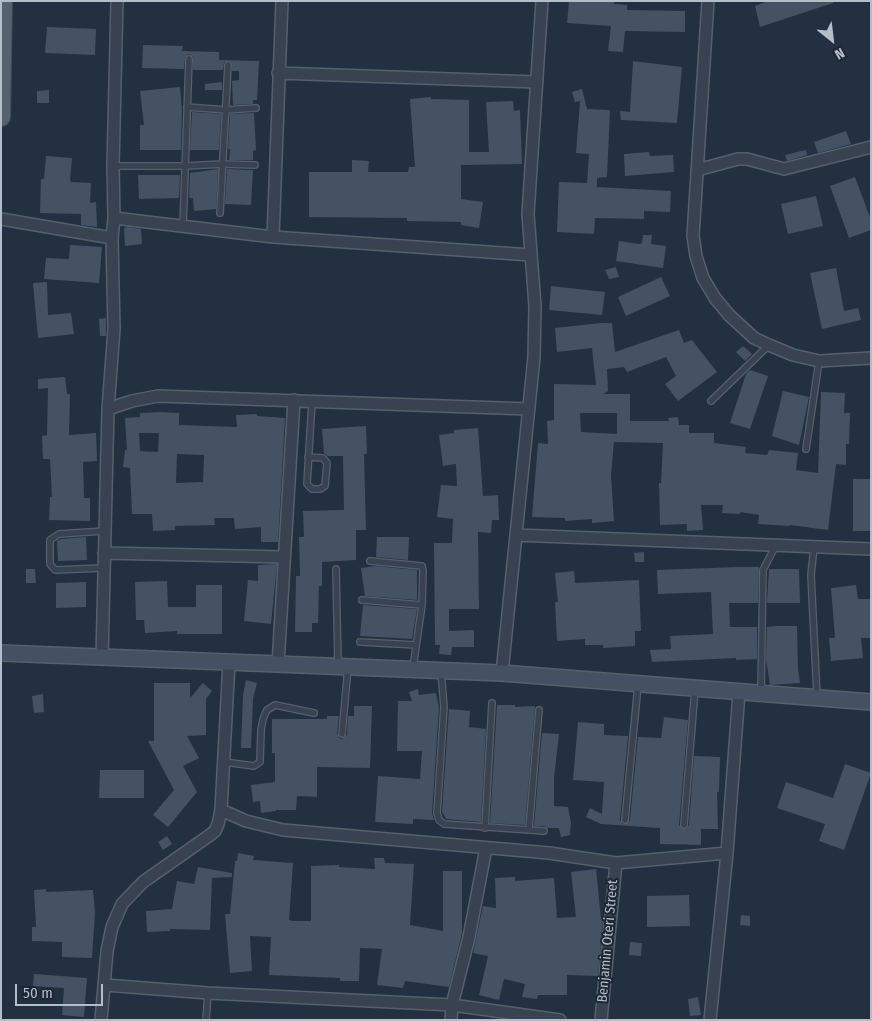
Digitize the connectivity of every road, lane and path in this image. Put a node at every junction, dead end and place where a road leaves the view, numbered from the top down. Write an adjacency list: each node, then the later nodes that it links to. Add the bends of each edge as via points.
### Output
1 (3, 1): 13 (main road)
2 (117, 1): 17 (street)
3 (282, 1): 8 (street)
4 (542, 1): 9 (street)
5 (708, 1): 19 (street)
6 (188, 59): 10 (lane)
7 (228, 65): 12 (lane)
8 (278, 73): 9 (street); 24 (street)
9 (537, 82): 26 (street, via 528,214)
10 (187, 108): 12 (lane); 18 (lane)
11 (256, 108): 12 (lane)
12 (226, 110): 15 (lane)
13 (1, 117)
14 (871, 147): 19 (street, via 784,169 738,159)
15 (222, 164): 16 (lane); 18 (lane); 20 (lane)
16 (256, 165)
17 (113, 166): 18 (lane); 21 (street)
18 (185, 166): 23 (lane)
19 (697, 170): 27 (street, via 693,236 703,278 729,315 754,338)
20 (220, 213)
21 (114, 218): 23 (street); 25 (street)
22 (1, 219): 25 (street)
23 (183, 226): 24 (street)
24 (273, 237): 26 (street)
25 (112, 238): 34 (street, via 114,329)
26 (531, 255): 33 (street, via 535,315)
27 (769, 345): 29 (street); 32 (lane)
28 (871, 358): 29 (street)
29 (819, 361): 35 (lane)
30 (294, 400): 31 (street); 34 (street, via 158,396 132,400); 43 (street)
31 (312, 401): 33 (street); 36 (lane)
32 (711, 401)
33 (529, 408): 38 (street)
34 (108, 409): 37 (street)
35 (806, 449)
36 (308, 457): 36 (lane, via 307,484 320,489 325,486 327,463 322,458)
37 (104, 531): 42 (street); 45 (lane, via 59,534 50,540 50,564 54,570)
38 (516, 535): 39 (street); 58 (street)
39 (776, 545): 40 (street); 62 (lane, via 763,570)
40 (814, 547): 41 (street); 63 (lane, via 811,575)
41 (871, 549)
42 (104, 553): 43 (street); 45 (street)
43 (284, 557): 54 (street)
44 (370, 560): 48 (lane, via 422,566)
45 (103, 568): 52 (street)
46 (336, 569): 55 (lane)
47 (362, 600): 48 (lane)
48 (422, 605): 50 (lane)
49 (360, 642): 50 (lane)
50 (416, 645): 56 (lane)
51 (1, 653): 52 (street)
52 (102, 657): 53 (street)
53 (229, 662): 54 (street); 69 (street)
54 (278, 664): 55 (street)
55 (343, 667): 56 (street); 68 (lane)
56 (413, 669): 57 (street)
57 (441, 671): 58 (street); 73 (lane, via 444,707 437,813 444,824)
58 (502, 673): 59 (street)
59 (638, 685): 60 (street); 71 (lane)
60 (695, 689): 61 (street); 72 (lane)
61 (739, 692): 62 (street); 77 (street)
62 (761, 694): 63 (street)
63 (817, 698): 64 (street)
64 (871, 702)
65 (492, 703): 73 (lane)
66 (539, 710): 74 (lane)
67 (314, 713): 69 (lane, via 275,705 267,710 263,719 260,762 254,766)
68 (342, 734)
69 (224, 762): 70 (street)
70 (221, 810): 76 (street, via 246,821 283,830); 79 (street, via 218,824 210,835 143,882 122,904 110,935)
71 (625, 820)
72 (684, 826)
73 (485, 828): 74 (lane)
74 (530, 829): 75 (lane)
75 (544, 831)
76 (486, 848): 78 (street); 81 (street)
77 (727, 854): 78 (street); 87 (street)
78 (616, 863): 86 (street, Benjamin Oteri Street)
79 (105, 985): 80 (street); 82 (street)
80 (208, 993): 81 (street); 83 (lane)
81 (452, 1005): 84 (street); 85 (street)
82 (101, 1020)
83 (206, 1020)
84 (450, 1020)
85 (560, 1020)
86 (601, 1020)
87 (710, 1020)

